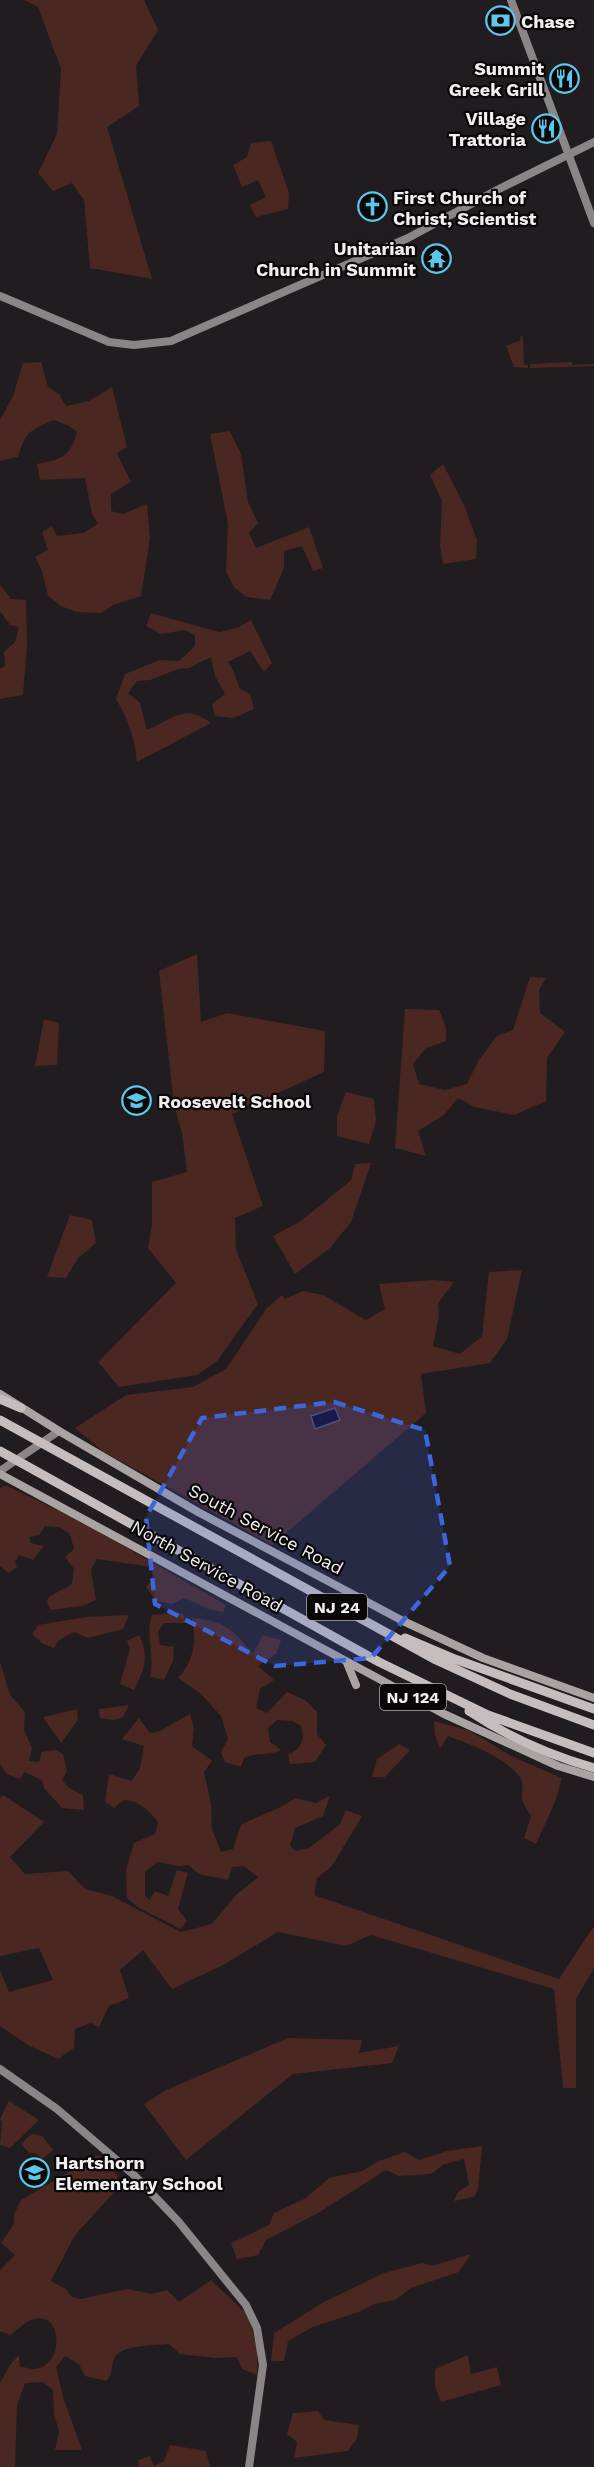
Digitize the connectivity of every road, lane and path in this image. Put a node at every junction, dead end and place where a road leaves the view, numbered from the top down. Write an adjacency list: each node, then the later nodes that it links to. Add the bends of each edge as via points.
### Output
1 (511, 0): 3 (street)
2 (594, 142): 3 (street)
3 (568, 154): 4 (street); 5 (street, via 408,238 171,341 134,345 109,342)
4 (594, 223)
5 (0, 296)
6 (0, 1394): 8 (main road, South Service Road)
7 (0, 1399): 8 (highway)
8 (21, 1408): 10 (main road, South Service Road)
9 (0, 1420): 13 (highway, NJ 24)
10 (59, 1431): 12 (street); 17 (main road, South Service Road, via 198,1512 429,1634)
11 (0, 1451): 16 (highway, NJ 24)
12 (2, 1470): 14 (main road, North Service Road / NJ 124)
13 (349, 1614): 18 (highway, via 452,1658); 19 (highway, NJ 24, via 473,1679)
14 (347, 1663): 15 (main road); 22 (main road, North Service Road / NJ 124, via 516,1747)
15 (356, 1685)
16 (445, 1695): 20 (highway, NJ 24); 21 (highway, via 525,1743)
17 (594, 1698)
18 (594, 1709)
19 (594, 1725)
20 (594, 1753)
21 (594, 1768)
22 (594, 1777)
23 (0, 2069): 24 (street, via 57,2109 134,2175 178,2221 246,2305 257,2328 262,2365)
24 (249, 2467)

